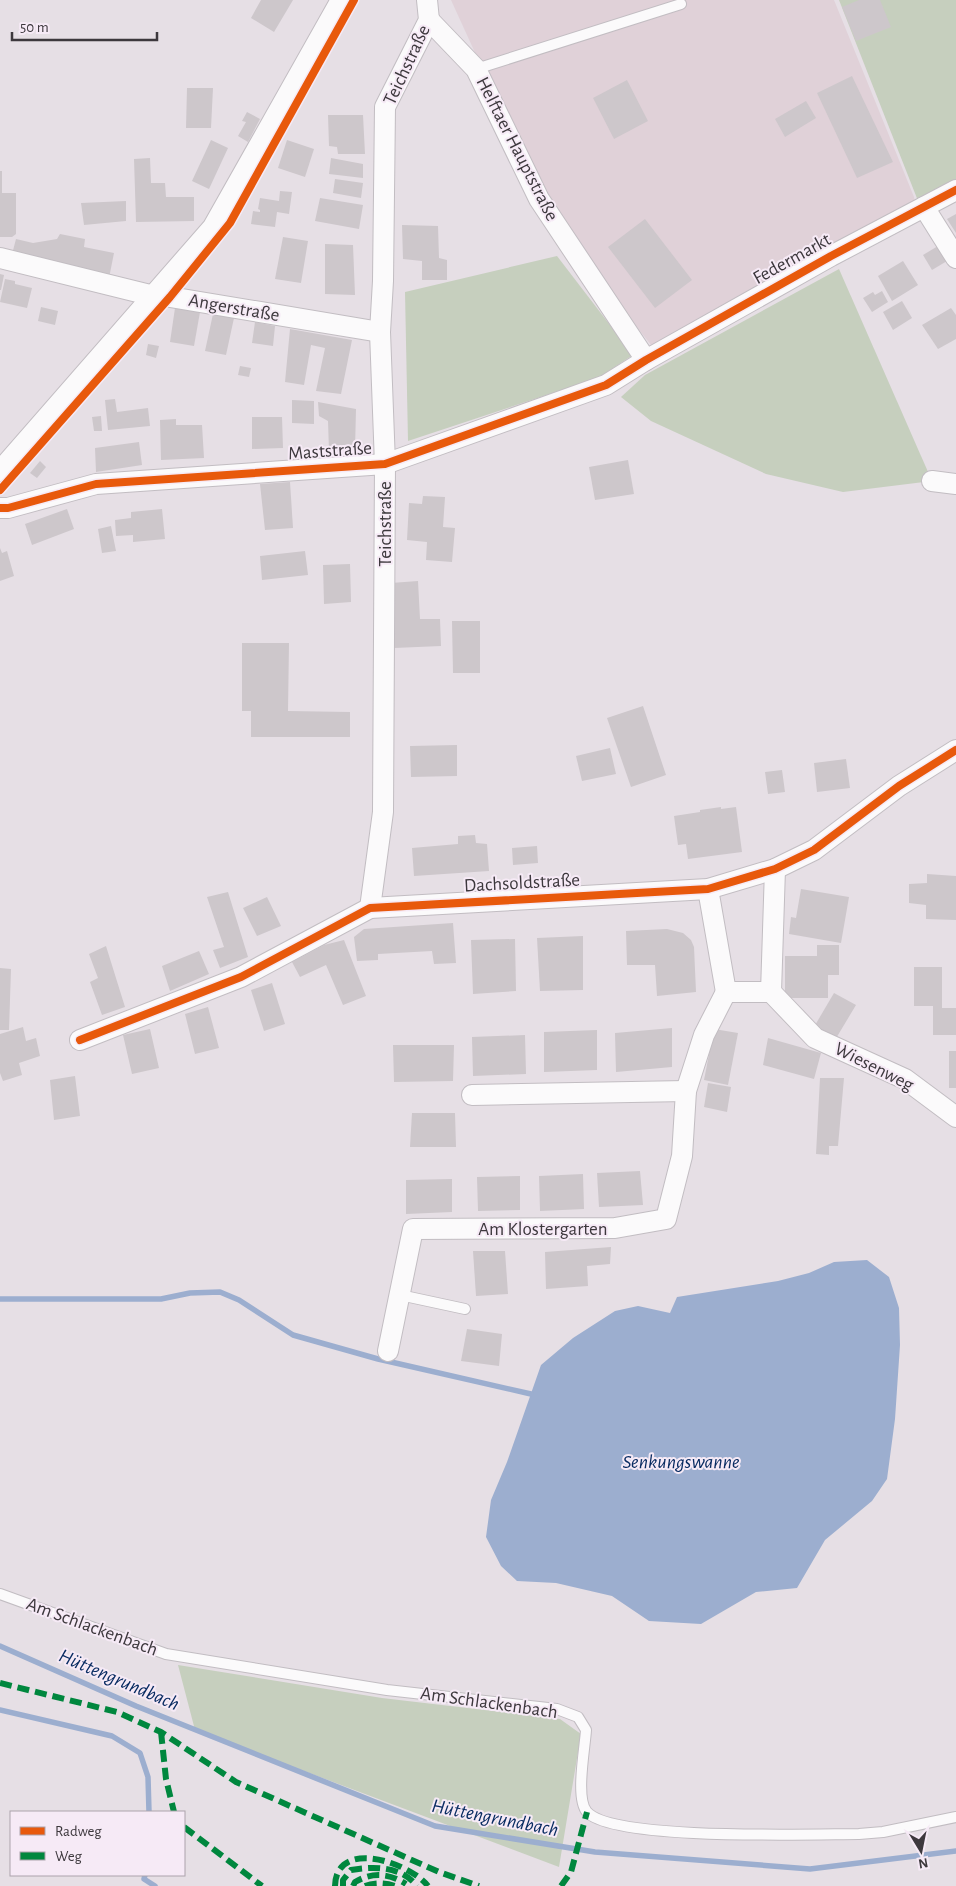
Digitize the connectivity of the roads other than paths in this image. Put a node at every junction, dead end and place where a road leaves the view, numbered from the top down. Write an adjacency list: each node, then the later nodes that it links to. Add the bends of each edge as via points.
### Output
1 (341, 0): 10 (street, via 212,227)
2 (427, 0): 4 (street, Teichstraße)
3 (681, 4): 5 (lane)
4 (429, 20): 5 (street, Helftaer Hauptstraße); 11 (street, Teichstraße, via 385,107)
5 (476, 69): 12 (street, Helftaer Hauptstraße, via 539,199)
6 (956, 190): 7 (street, Federmarkt)
7 (924, 206): 9 (street); 12 (street, Federmarkt)
8 (0, 258): 10 (street, Angerstraße)
9 (956, 258)
10 (154, 296): 11 (street, Angerstraße); 14 (street)
11 (380, 332): 13 (street, Teichstraße)
12 (646, 360): 13 (street, Maststraße, via 606,385)
13 (385, 464): 17 (street, Maststraße, via 96,484); 21 (street, Teichstraße, via 384,812)
14 (0, 471)
15 (932, 481): 16 (street)
16 (956, 484)
17 (0, 508)
18 (956, 750): 19 (street, Dachsoldstraße, via 898,786 814,850)
19 (775, 869): 20 (street, Dachsoldstraße); 23 (street)
20 (708, 889): 21 (street, Dachsoldstraße); 22 (street)
21 (370, 908): 24 (street, Dachsoldstraße, via 241,977)
22 (726, 992): 23 (street); 25 (street, Am Klostergarten, via 704,1035)
23 (771, 992): 27 (street, Wiesenweg, via 816,1038 905,1078)
24 (80, 1040)
25 (686, 1090): 26 (street); 28 (street, Am Klostergarten, via 682,1156 666,1219 615,1228 414,1229)
26 (472, 1095)
27 (956, 1117)
28 (400, 1295): 29 (lane); 30 (street, Am Klostergarten)
29 (465, 1309)
30 (388, 1351)
31 (0, 1594): 32 (lane, Am Schlackenbach, via 166,1654 387,1690 557,1709 578,1718 586,1730 582,1799 587,1812 608,1824 670,1833 859,1834 893,1831)
32 (956, 1817)

